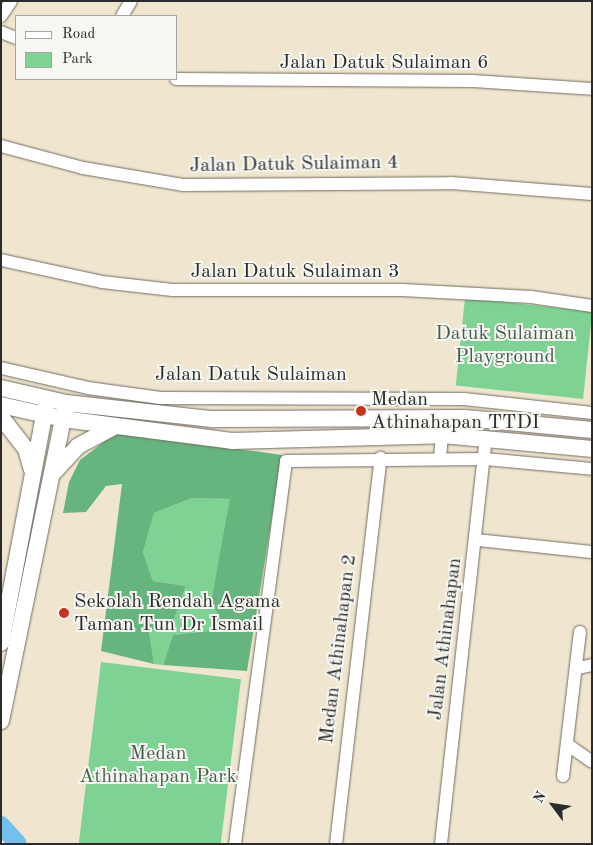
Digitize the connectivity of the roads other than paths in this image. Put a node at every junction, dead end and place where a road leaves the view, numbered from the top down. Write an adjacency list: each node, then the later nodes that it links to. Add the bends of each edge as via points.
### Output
1 (10, 1): 4 (street)
2 (131, 1): 3 (street)
3 (123, 15)
4 (1, 16)
5 (1, 32): 6 (street)
6 (15, 38)
7 (178, 79): 8 (street, Jalan Datuk Sulaiman 6, via 473,81)
8 (592, 89)
9 (1, 146): 10 (street, Jalan Datuk Sulaiman 4, via 83,168 183,185 452,183)
10 (592, 194)
11 (1, 260): 12 (street, Jalan Datuk Sulaiman 3, via 102,282 173,290 402,290 531,296)
12 (592, 306)
13 (1, 368): 18 (street, Jalan Datuk Sulaiman, via 88,388 160,398 464,399)
14 (1, 388): 17 (main road, Jalan Datuk Sulaiman)
15 (66, 403): 17 (main road, Jalan Datuk Sulaiman); 20 (main road, Jalan Datuk Sulaiman); 21 (main road)
16 (1, 405): 17 (main road, Jalan Datuk Sulaiman)
17 (45, 407): 21 (main road, Jalan Datuk Sulaiman); 32 (main road)
18 (592, 413)
19 (1, 417): 32 (main road, via 26,449)
20 (212, 418): 23 (main road, Jalan Datuk Sulaiman, via 465,418); 26 (main road, via 214,435)
21 (63, 419): 22 (main road, Jalan Datuk Sulaiman); 33 (main road)
22 (115, 426): 26 (main road, Jalan Datuk Sulaiman); 33 (main road, via 78,446)
23 (592, 430)
24 (442, 435): 25 (main road, Jalan Datuk Sulaiman); 26 (main road, Jalan Datuk Sulaiman); 29 (street)
25 (486, 439): 27 (main road, Jalan Datuk Sulaiman); 30 (street, Jalan Athinahapan)
26 (232, 441)
27 (592, 449)
28 (380, 458): 29 (street); 44 (street, via 286,461); 45 (street, Medan Athinahapan 2)
29 (440, 458): 30 (street)
30 (485, 459): 31 (street); 34 (street, Jalan Athinahapan)
31 (592, 469)
32 (33, 473): 37 (main road)
33 (51, 476): 40 (main road)
34 (477, 540): 35 (street); 46 (street, Jalan Athinahapan)
35 (592, 552)
36 (580, 632): 39 (street)
37 (1, 643)
38 (592, 665): 39 (street)
39 (578, 668): 41 (street)
40 (1, 721)
41 (568, 745): 42 (street); 43 (street)
42 (592, 762)
43 (563, 776)
44 (235, 844)
45 (336, 844)
46 (441, 844)

